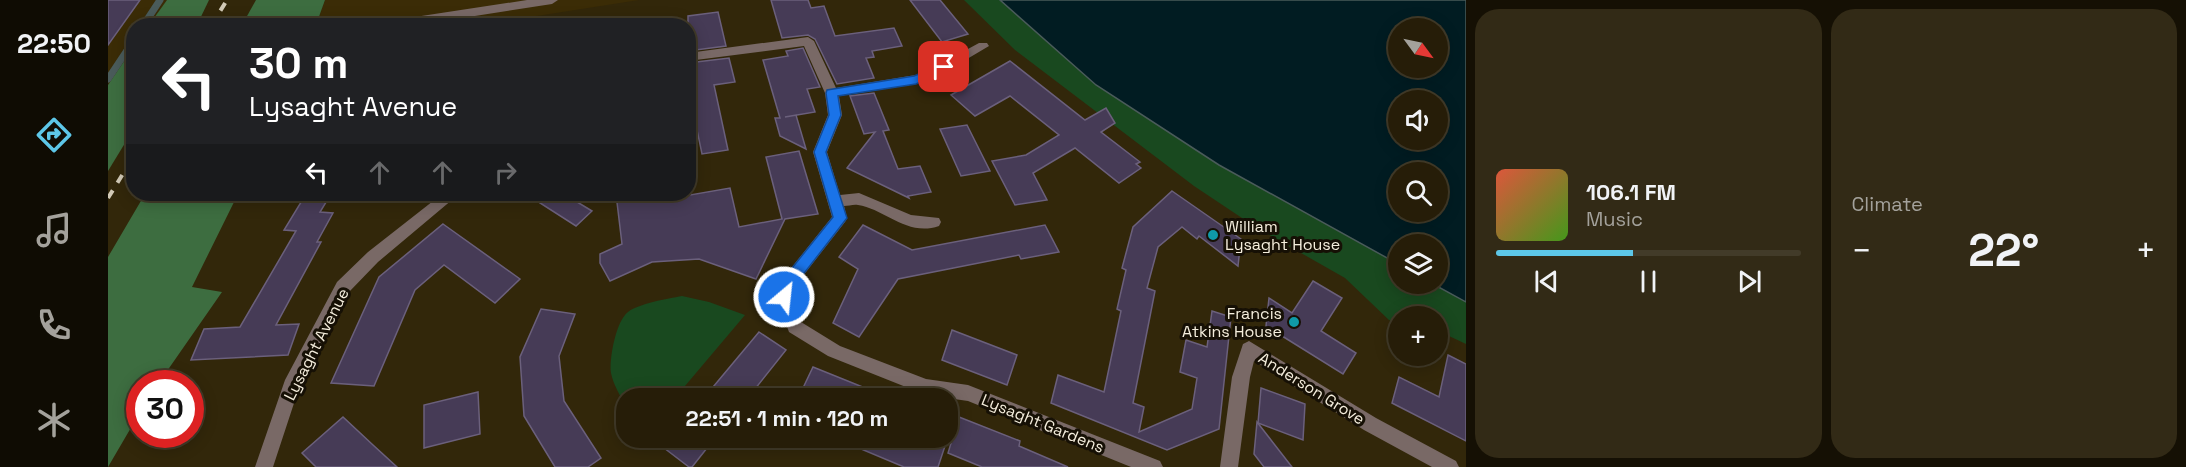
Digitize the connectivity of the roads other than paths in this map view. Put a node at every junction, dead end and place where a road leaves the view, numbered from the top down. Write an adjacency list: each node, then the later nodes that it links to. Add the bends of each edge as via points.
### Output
1 (552, 0): 2 (street)
2 (434, 18)
3 (983, 46): 5 (street, via 924,78)
4 (696, 56): 5 (street, via 808,41)
5 (832, 93): 7 (street, via 835,115 820,152)
6 (443, 201): 9 (street, Lysaght Avenue, via 373,257 343,287 291,386)
7 (836, 201): 8 (street, via 859,199 910,221); 10 (street, Lysaght Gardens, via 840,218 797,272 784,297 795,327 834,351 926,387 968,393)
8 (934, 222)
9 (264, 467)
10 (1154, 467)
11 (1228, 467): 12 (street, Anderson Grove, via 1240,377 1248,349 1370,424)
12 (1450, 467)

